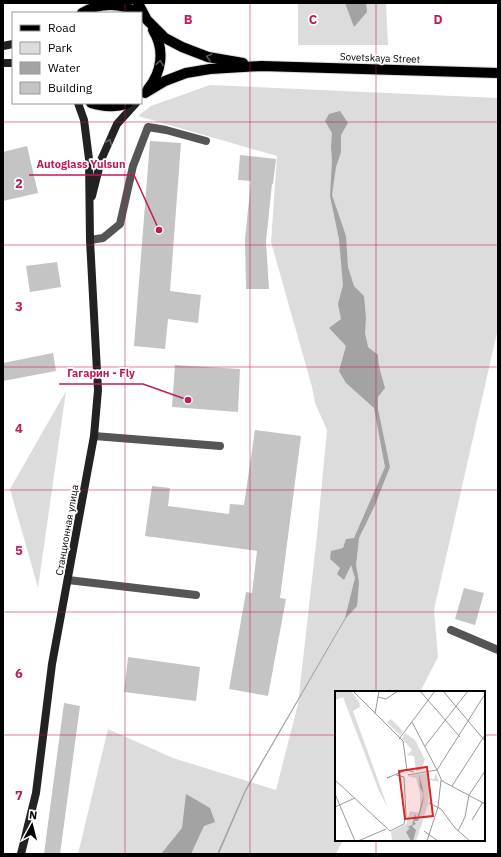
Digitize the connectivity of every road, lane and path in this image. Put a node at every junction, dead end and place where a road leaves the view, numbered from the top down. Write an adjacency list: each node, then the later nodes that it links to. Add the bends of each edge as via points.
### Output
1 (85, 10): 2 (main road, via 101,5 117,5)
2 (136, 12)
3 (144, 18): 4 (main road, Sovetskaya Street, one-way to 3, via 208,57 182,47 165,38); 6 (main road, one-way to 3, via 153,83 159,71 161,58 158,38)
4 (261, 66): 5 (main road, Sovetskaya Street); 6 (main road, Sovetskaya Street, via 186,73 165,81)
5 (498, 73)
6 (142, 96)
7 (78, 104): 12 (street, Станционная улица, via 84,120)
8 (95, 104): 9 (main road, via 106,107)
9 (125, 104)
10 (135, 104): 12 (street, Станционная улица, one-way to 10, via 101,160 117,124)
11 (206, 141): 13 (street, via 148,127 133,166 120,224 103,238)
12 (89, 206): 13 (street, Станционная улица)
13 (90, 240): 14 (street, Станционная улица, via 98,390)
14 (94, 436): 15 (street); 16 (street, Станционная улица)
15 (220, 446)
16 (68, 580): 17 (street); 20 (street, Станционная улица, via 52,664 36,792)
17 (196, 595)
18 (451, 630): 19 (street)
19 (498, 650)
20 (21, 854)

